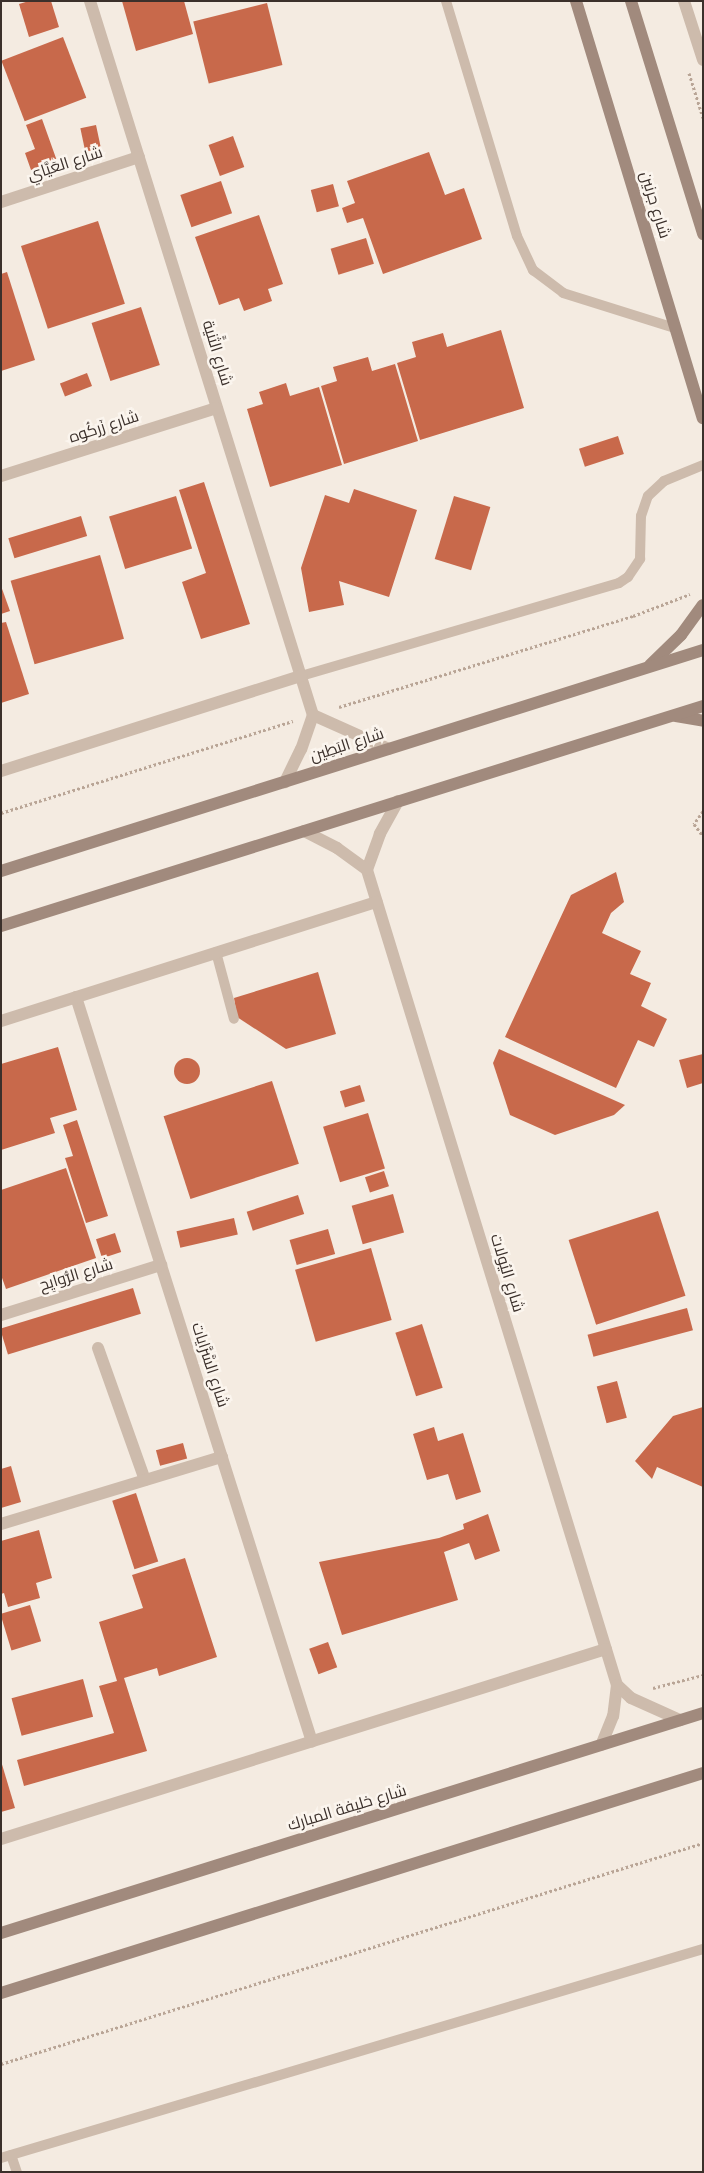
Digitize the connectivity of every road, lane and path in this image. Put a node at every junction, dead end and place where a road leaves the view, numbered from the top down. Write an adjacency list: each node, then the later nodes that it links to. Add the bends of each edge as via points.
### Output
1 (90, 1): 7 (street, شارع الثَّنية)
2 (446, 1): 10 (lane, via 516,236 533,270 564,294)
3 (576, 1): 10 (main road, شارع جرنين)
4 (631, 1): 9 (main road)
5 (684, 1): 6 (street)
6 (703, 60)
7 (139, 158): 8 (street, شارع العَيَّاي); 11 (street, شارع الثَّنية)
8 (1, 202)
9 (703, 234)
10 (675, 328): 12 (main road, شارع جرنين)
11 (217, 408): 14 (street, شارع زَركُوه); 18 (street, شارع الثَّنية)
12 (703, 418)
13 (703, 465): 18 (lane, via 664,481 648,496 641,516 643,548 640,559 619,583)
14 (1, 476)
15 (700, 600): 17 (main road, via 682,635); 20 (path, via 676,597 633,616)
16 (703, 650): 17 (main road, شارع البَطِين)
17 (646, 668): 23 (main road, شارع البَطِين)
18 (301, 676): 20 (street, شارع الثَّنية); 24 (street)
19 (703, 706): 21 (main road)
20 (313, 715): 23 (street); 25 (street); 28 (path)
21 (672, 716): 22 (main road); 26 (main road)
22 (703, 721)
23 (389, 749): 25 (main road, شارع البَطِين)
24 (1, 770)
25 (285, 782): 32 (main road, شارع البَطِين)
26 (398, 802): 29 (main road); 31 (street, via 380,834)
27 (703, 810): 30 (path, via 694,824)
28 (1, 813)
29 (304, 831): 31 (street, via 337,848); 34 (main road)
30 (703, 836)
31 (367, 870): 33 (street, شارع اليُولات)
32 (1, 871)
33 (377, 902): 35 (street); 45 (street, شارع اليُولات)
34 (1, 926)
35 (216, 952): 36 (street); 37 (lane)
36 (76, 997): 38 (street); 39 (street, شارع السَّرَّايات)
37 (234, 1019)
38 (1, 1021)
39 (161, 1265): 40 (street, شارع الرُّوايِح); 42 (street, شارع السَّرَّايات)
40 (1, 1315)
41 (98, 1348): 43 (street)
42 (222, 1457): 43 (street); 51 (street, شارع السَّرَّايات)
43 (145, 1480): 44 (street)
44 (1, 1524)
45 (606, 1649): 47 (street, شارع اليُولات); 51 (street)
46 (703, 1675): 48 (path, via 642,1691)
47 (616, 1685): 48 (street); 52 (street, شارع اليُولات, via 613,1716)
48 (631, 1698): 50 (street)
49 (703, 1713): 50 (main road, شارع خليفة المبارك)
50 (680, 1720): 52 (main road, شارع خليفة المبارك)
51 (312, 1742): 54 (street)
52 (601, 1745): 56 (main road, شارع خليفة المبارك)
53 (703, 1773): 58 (main road)
54 (1, 1839)
55 (703, 1843): 59 (path)
56 (1, 1933)
57 (703, 1949): 60 (lane)
58 (1, 1993)
59 (1, 2064)
60 (4, 2156): 61 (lane)
61 (17, 2172)

